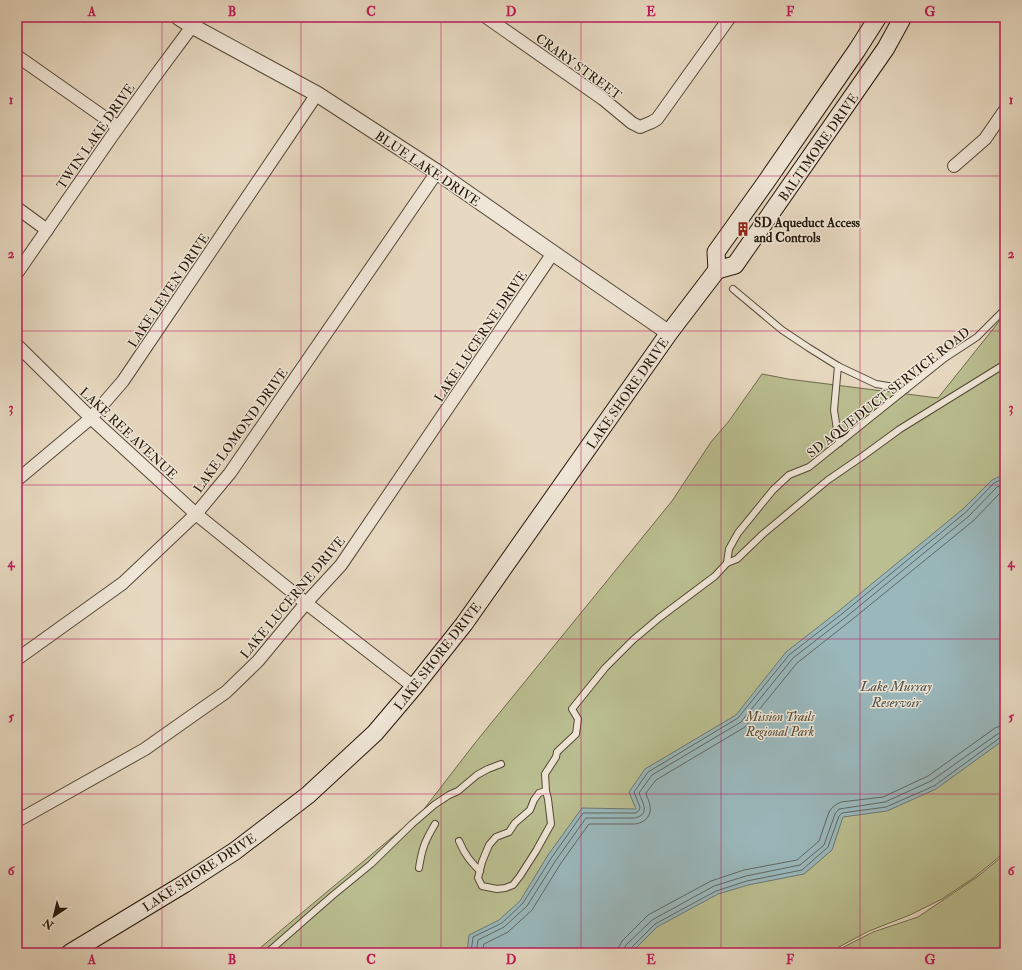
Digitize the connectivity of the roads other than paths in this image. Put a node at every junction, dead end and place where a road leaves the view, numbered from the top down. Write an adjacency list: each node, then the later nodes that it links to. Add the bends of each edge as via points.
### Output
1 (178, 17): 6 (street, BLUE LAKE DRIVE)
2 (486, 17): 3 (street, CRARY STREET, via 640,127 657,119)
3 (730, 17)
4 (878, 17): 16 (main road, BALTIMORE DRIVE, via 716,252)
5 (903, 17): 16 (main road, BALTIMORE DRIVE, via 886,48 735,265)
6 (195, 21): 8 (street, BLUE LAKE DRIVE); 10 (street, TWIN LAKE DRIVE)
7 (17, 56): 10 (street)
8 (317, 94): 12 (street, BLUE LAKE DRIVE); 25 (street, LAKE LEVEN DRIVE, via 123,381)
9 (1005, 110): 11 (street, via 986,139)
10 (118, 127): 14 (street, TWIN LAKE DRIVE)
11 (954, 166)
12 (436, 172): 15 (street, BLUE LAKE DRIVE); 28 (street, LAKE LOMOND DRIVE, via 230,472)
13 (17, 208): 14 (street)
14 (47, 230): 17 (street, TWIN LAKE DRIVE)
15 (553, 254): 20 (street, BLUE LAKE DRIVE); 30 (street, LAKE LUCERNE DRIVE, via 341,565)
16 (717, 270): 20 (main road, LAKE SHORE DRIVE)
17 (17, 273)
18 (733, 289): 23 (lane, via 782,330)
19 (1005, 309): 24 (lane, SD AQUEDUCT SERVICE ROAD, via 977,337)
20 (669, 333): 32 (main road, LAKE SHORE DRIVE, via 464,624)
21 (17, 345): 25 (street, LAKE REE AVENUE)
22 (1005, 364): 29 (lane, SD AQUEDUCT SERVICE ROAD, via 900,429 828,480 737,559)
23 (838, 366): 24 (lane, via 876,384); 26 (lane, via 834,410)
24 (906, 389): 26 (lane, SD AQUEDUCT SERVICE ROAD)
25 (91, 418): 27 (street, LAKE LEVEN DRIVE); 28 (street, LAKE REE AVENUE)
26 (839, 443): 29 (lane, SD AQUEDUCT SERVICE ROAD, via 809,467 789,475 773,490 738,533 729,549)
27 (17, 480)
28 (196, 514): 30 (street, LAKE REE AVENUE); 31 (street, LAKE LOMOND DRIVE, via 123,583)
29 (727, 563): 34 (lane, SD AQUEDUCT SERVICE ROAD, via 715,576 633,640 605,668 572,709 578,719 576,734 557,752 545,774)
30 (306, 603): 32 (street, LAKE REE AVENUE); 35 (street, LAKE LUCERNE DRIVE, via 258,661 226,692 145,749)
31 (17, 659)
32 (414, 687): 40 (main road, LAKE SHORE DRIVE, via 375,733 308,796 234,851 184,884)
33 (501, 764): 41 (lane, via 477,775 458,791 434,805 371,864)
34 (546, 791): 39 (lane, via 539,793 530,810 515,822 509,832 496,838 489,845); 39 (lane, SD AQUEDUCT SERVICE ROAD, via 551,824 513,885 497,889 482,886 478,878)
35 (17, 821)
36 (435, 824): 38 (lane, via 421,853)
37 (460, 841): 39 (lane, via 469,860)
38 (419, 868)
39 (480, 871)
40 (70, 953)
41 (267, 953)

